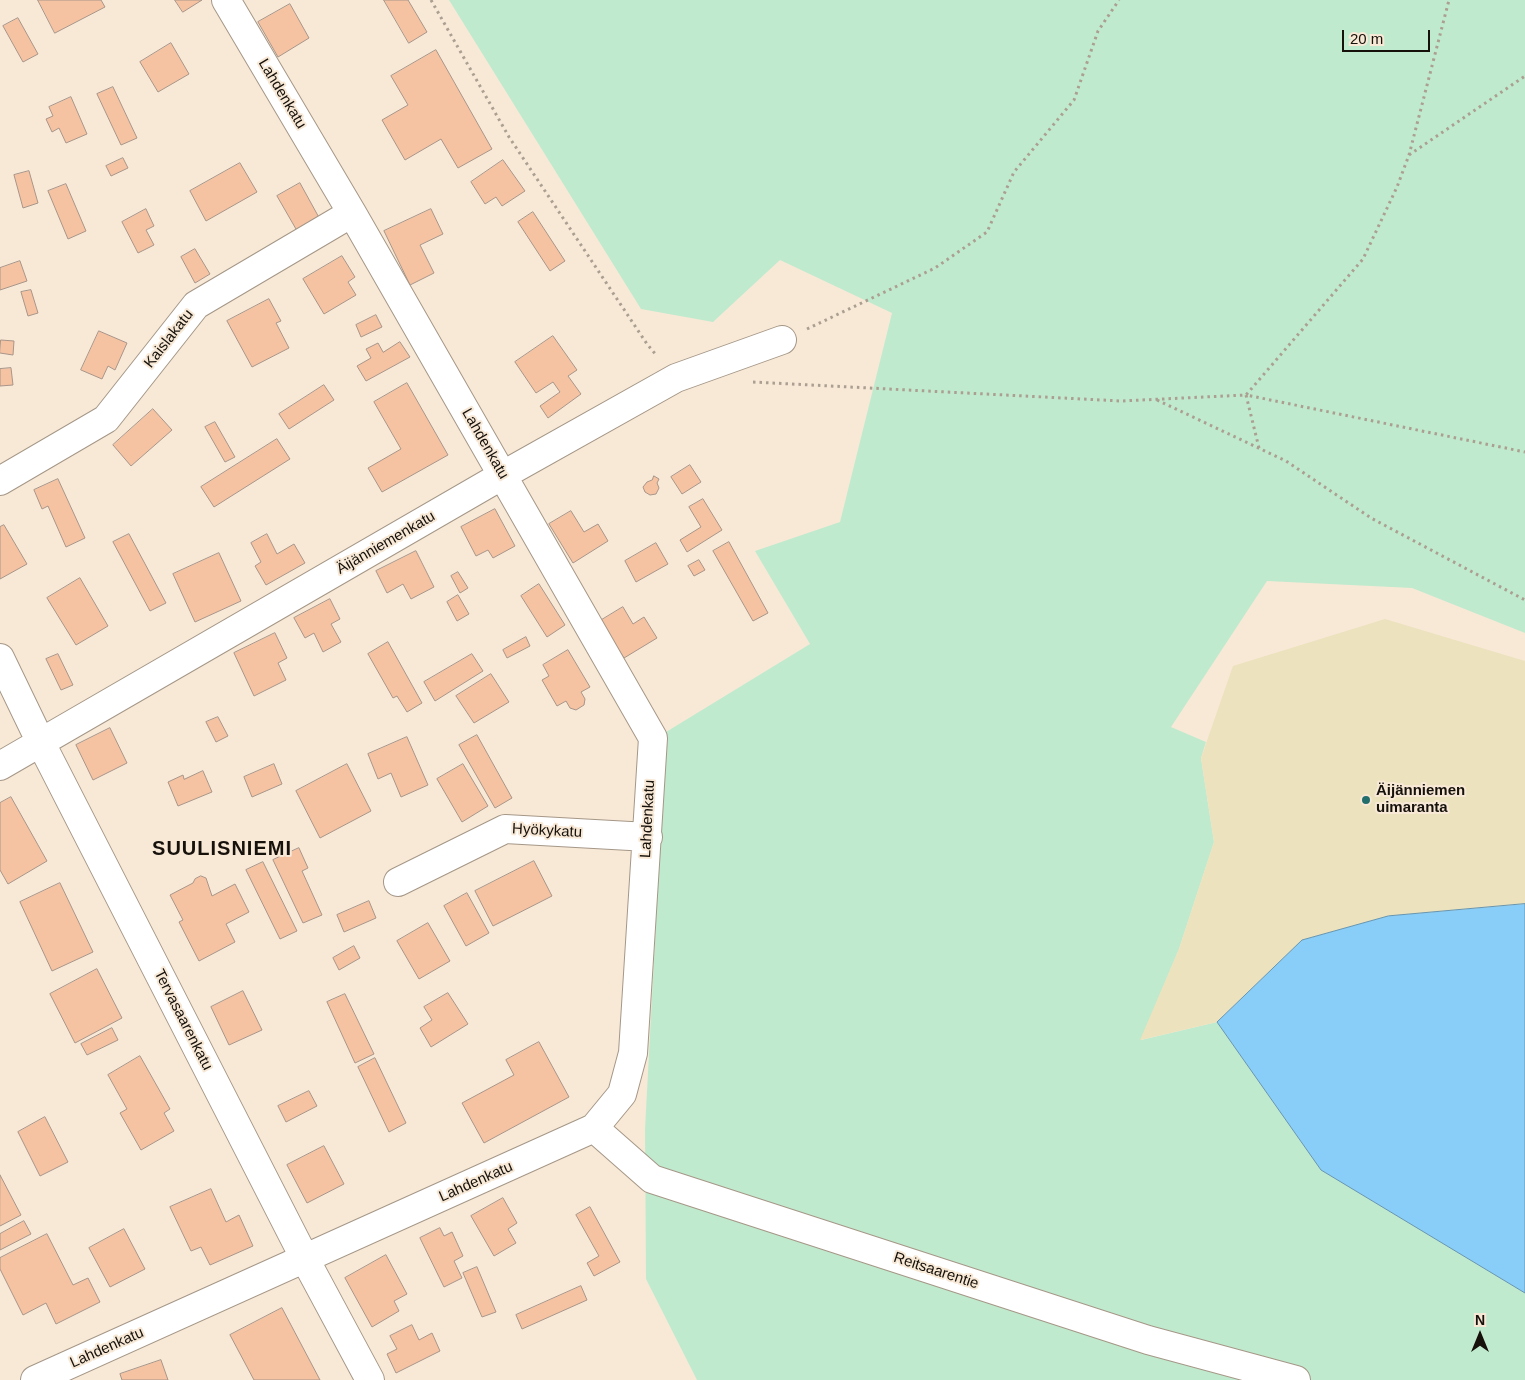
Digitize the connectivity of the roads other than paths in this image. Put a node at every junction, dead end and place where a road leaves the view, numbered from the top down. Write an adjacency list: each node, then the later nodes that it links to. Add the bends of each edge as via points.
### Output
1 (226, 0): 2 (street, Lahdenkatu)
2 (352, 213): 4 (street, Lahdenkatu); 5 (street, Kaislakatu, via 196,305 106,419)
3 (782, 340): 4 (street, Äijänniemenkatu, via 676,378)
4 (503, 475): 7 (street, Äijänniemenkatu); 9 (street, Lahdenkatu, via 653,738)
5 (0, 481)
6 (0, 658): 7 (street, Tervasaarenkatu)
7 (41, 743): 8 (street, Äijänniemenkatu); 12 (street, Tervasaarenkatu)
8 (0, 766)
9 (648, 837): 10 (street, Hyökykatu, via 505,829); 11 (street, Lahdenkatu, via 633,1053 622,1094)
10 (398, 882)
11 (594, 1128): 12 (street, Lahdenkatu); 15 (street, Reitsaarentie, via 652,1179 1148,1340)
12 (305, 1259): 13 (street, Lahdenkatu); 14 (street, Tervasaarenkatu)
13 (35, 1380)
14 (370, 1380)
15 (1296, 1380)

